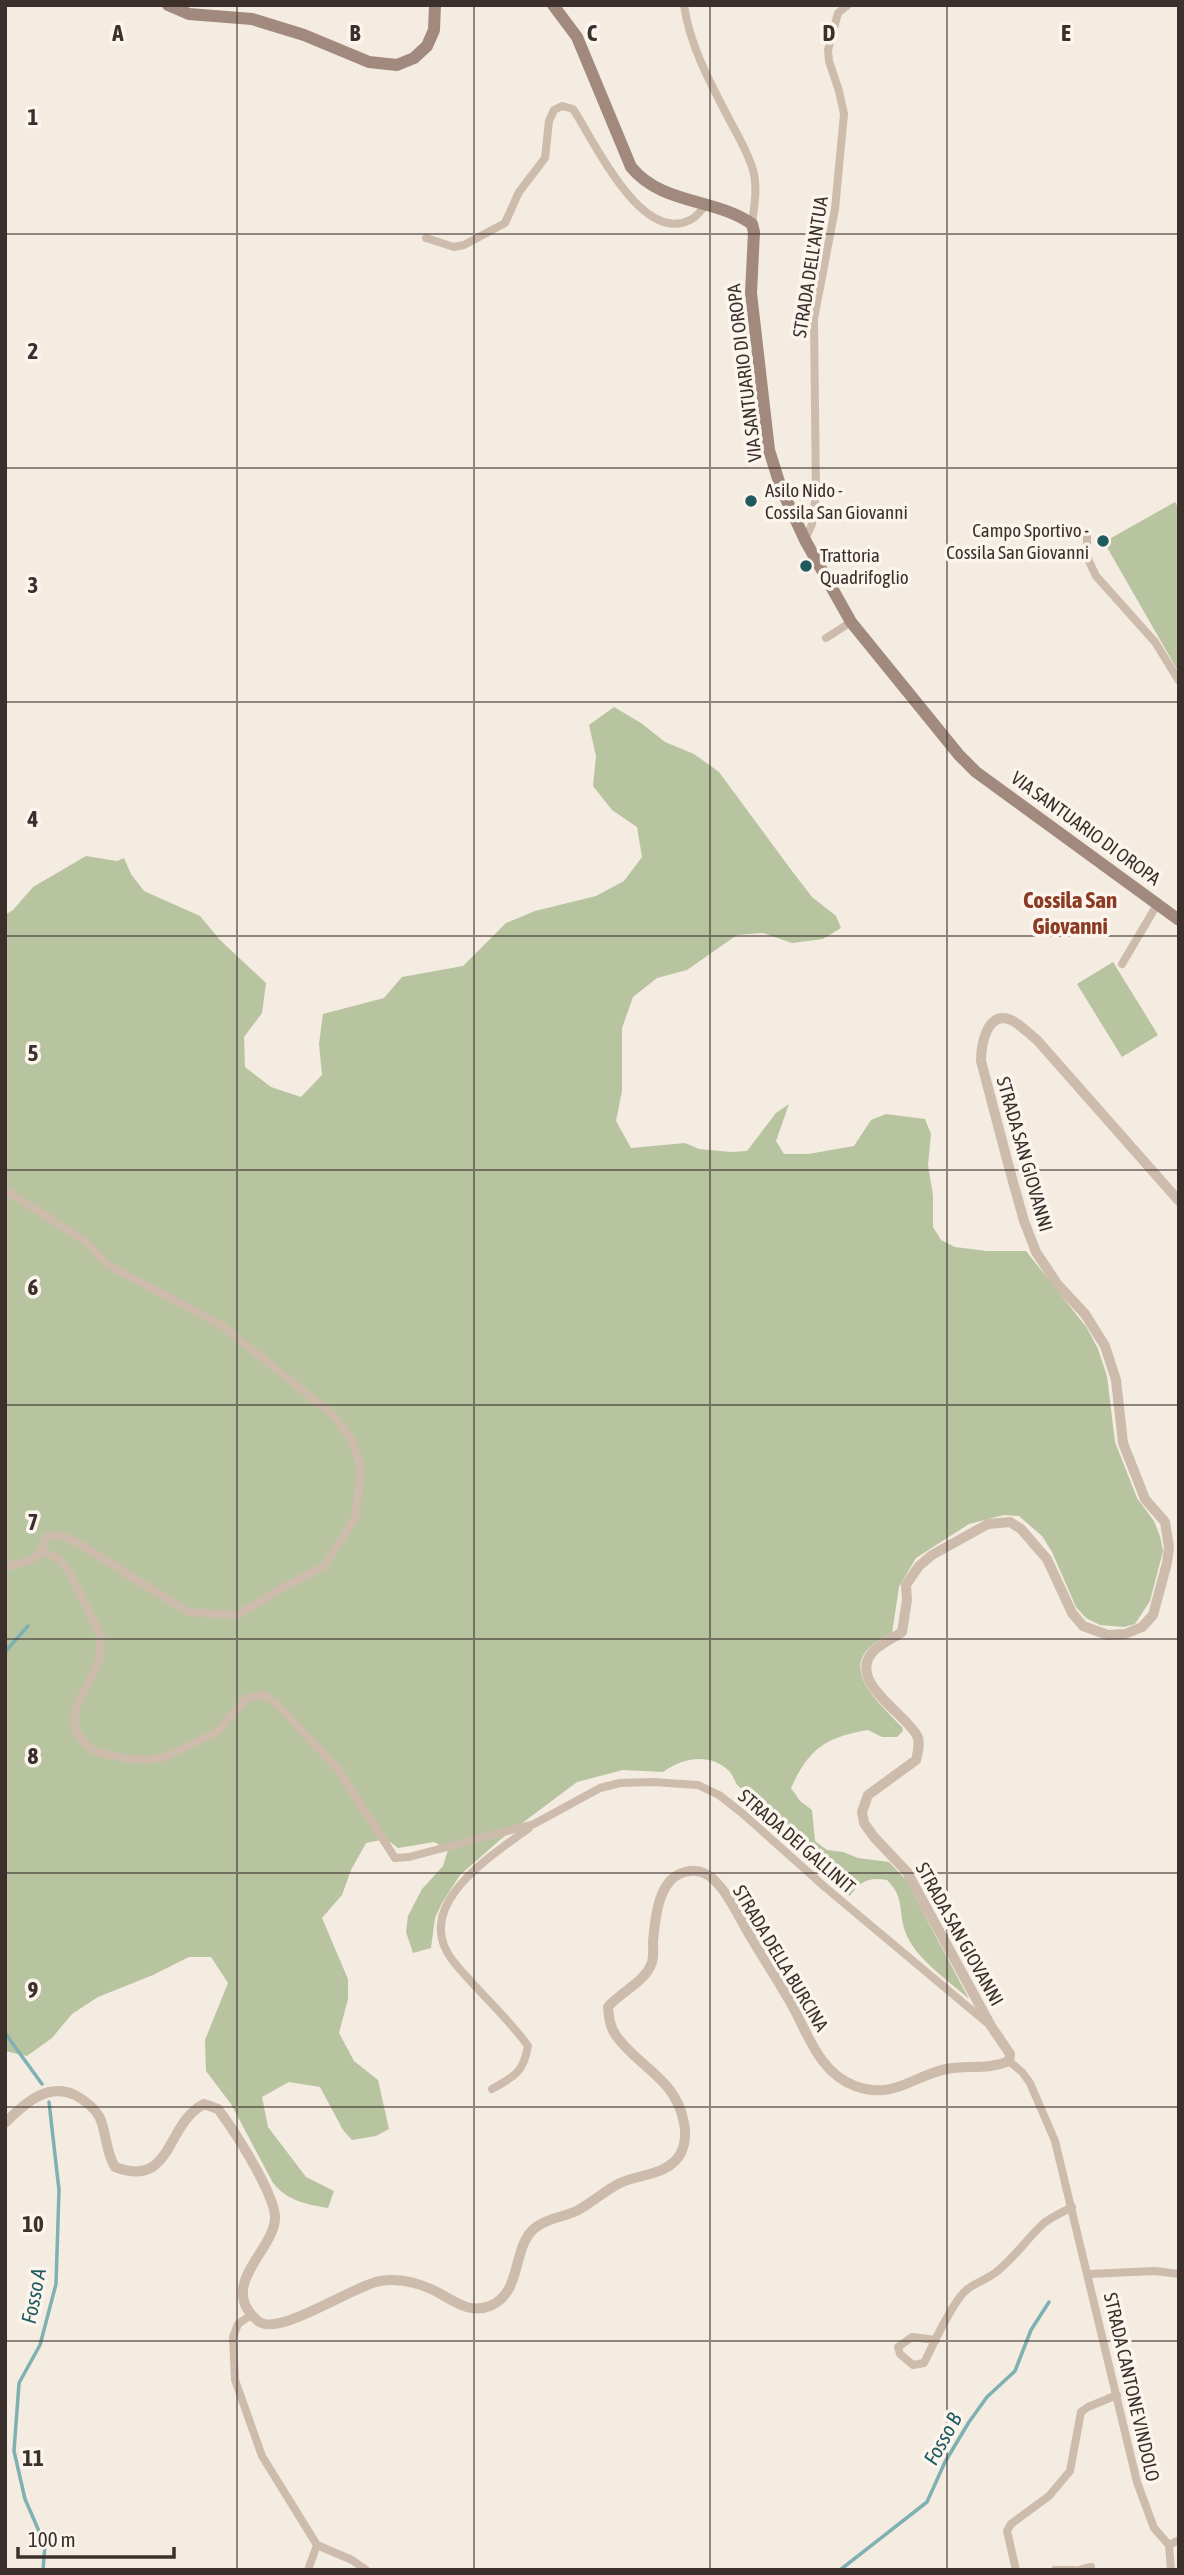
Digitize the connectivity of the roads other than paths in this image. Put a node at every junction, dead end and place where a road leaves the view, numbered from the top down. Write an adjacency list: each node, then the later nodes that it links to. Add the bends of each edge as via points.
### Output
1 (168, 5): 2 (main road, via 190,14 252,19 369,62 397,65 427,46 434,30)
2 (435, 5)
3 (553, 5): 6 (main road, via 577,37 631,167 652,187)
4 (684, 5): 7 (street, VIA SANTUARIO DI OROPA, via 701,65 754,172)
5 (848, 5): 10 (street, STRADA DELL'ANTUA, via 838,13 828,50 844,114 835,209 814,319 816,495)
6 (706, 205): 7 (main road); 8 (street, via 692,220 677,224 658,220 624,191 573,109 562,106 554,110 550,121 545,158 519,191 505,223 464,246)
7 (752, 225): 10 (main road, VIA SANTUARIO DI OROPA, via 751,293 769,450 780,488)
8 (426, 238)
9 (1087, 532): 13 (street, via 1087,557 1096,576 1156,642)
10 (805, 540): 11 (main road, VIA SANTUARIO DI OROPA)
11 (851, 622): 12 (street); 14 (main road, VIA SANTUARIO DI OROPA, via 976,772)
12 (826, 638)
13 (1179, 681)
14 (1158, 903): 15 (main road, VIA SANTUARIO DI OROPA); 16 (street)
15 (1179, 920)
16 (1122, 964)
17 (5, 1190): 19 (street, via 85,1241 108,1265 221,1325 332,1414 352,1440 361,1469 355,1518 323,1567 237,1615 188,1612 60,1535 47,1537)
18 (1179, 1201): 22 (street, STRADA SAN GIOVANNI, via 1037,1040 1005,1018 986,1029 981,1061 1027,1228 1047,1270 1086,1314 1105,1346 1116,1380 1123,1443 1145,1499 1165,1522 1168,1547 1153,1615 1142,1627 1108,1635 1083,1626 1072,1613 1047,1559 1021,1529 1010,1522 988,1524 919,1566 906,1585 902,1632 869,1657 866,1672 870,1683 918,1735 919,1749 916,1760 868,1795 862,1812 864,1823 907,1872)
19 (42, 1551): 20 (street, via 29,1561); 21 (street, STRADA DEI GALLINIT, via 59,1559 70,1573 101,1636 99,1661 75,1709 75,1729 96,1752 145,1760 165,1757 217,1732 247,1698 264,1695 338,1769 395,1858)
20 (5, 1567)
21 (534, 1824): 22 (street, STRADA DEI GALLINIT, via 600,1788 620,1783 698,1785 742,1813); 24 (street, via 459,1886 442,1911 443,1939 453,1960 528,2046 524,2065)
22 (991, 2026): 23 (street, STRADA SAN GIOVANNI, via 1010,2054)
23 (1009, 2062): 26 (street, STRADA CANTONE VINDOLO, via 1030,2083 1046,2118); 29 (street, STRADA DELLA BURCINA, via 948,2068 886,2090 843,2080 820,2058 731,1902 705,1873 682,1872 670,1881 657,1914 652,1962 644,1976 608,2007 610,2026 618,2038 665,2083 681,2109 686,2132 681,2154 673,2163 625,2181 579,2210 538,2225 527,2238 511,2286 487,2307 467,2308 433,2290 395,2280 365,2285 276,2325 261,2325)
24 (492, 2089)
25 (5, 2123): 29 (street, via 40,2094 67,2091 91,2105 99,2116 115,2167 138,2172 159,2163 195,2109 204,2104 218,2109 259,2177 275,2218 244,2285)
26 (1072, 2207): 27 (street, STRADA CANTONE VINDOLO); 30 (street, via 1044,2224 995,2273 962,2294)
27 (1089, 2274): 28 (street); 31 (street, STRADA CANTONE VINDOLO)
28 (1179, 2274)
29 (251, 2315): 33 (street, via 238,2324 233,2337 235,2380 262,2456)
30 (936, 2340): 30 (street, via 924,2363 913,2365 898,2347 912,2337)
31 (1116, 2395): 34 (street, STRADA CANTONE VINDOLO, via 1149,2518); 38 (street, via 1081,2412 1064,2480 1011,2524 1007,2531)
32 (1179, 2540): 34 (street)
33 (317, 2545): 36 (street); 37 (street)
34 (1169, 2545): 41 (street)
35 (1091, 2567): 40 (street)
36 (308, 2570)
37 (366, 2570)
38 (1016, 2570)
39 (1055, 2570): 40 (street)
40 (1077, 2570)
41 (1171, 2570)

